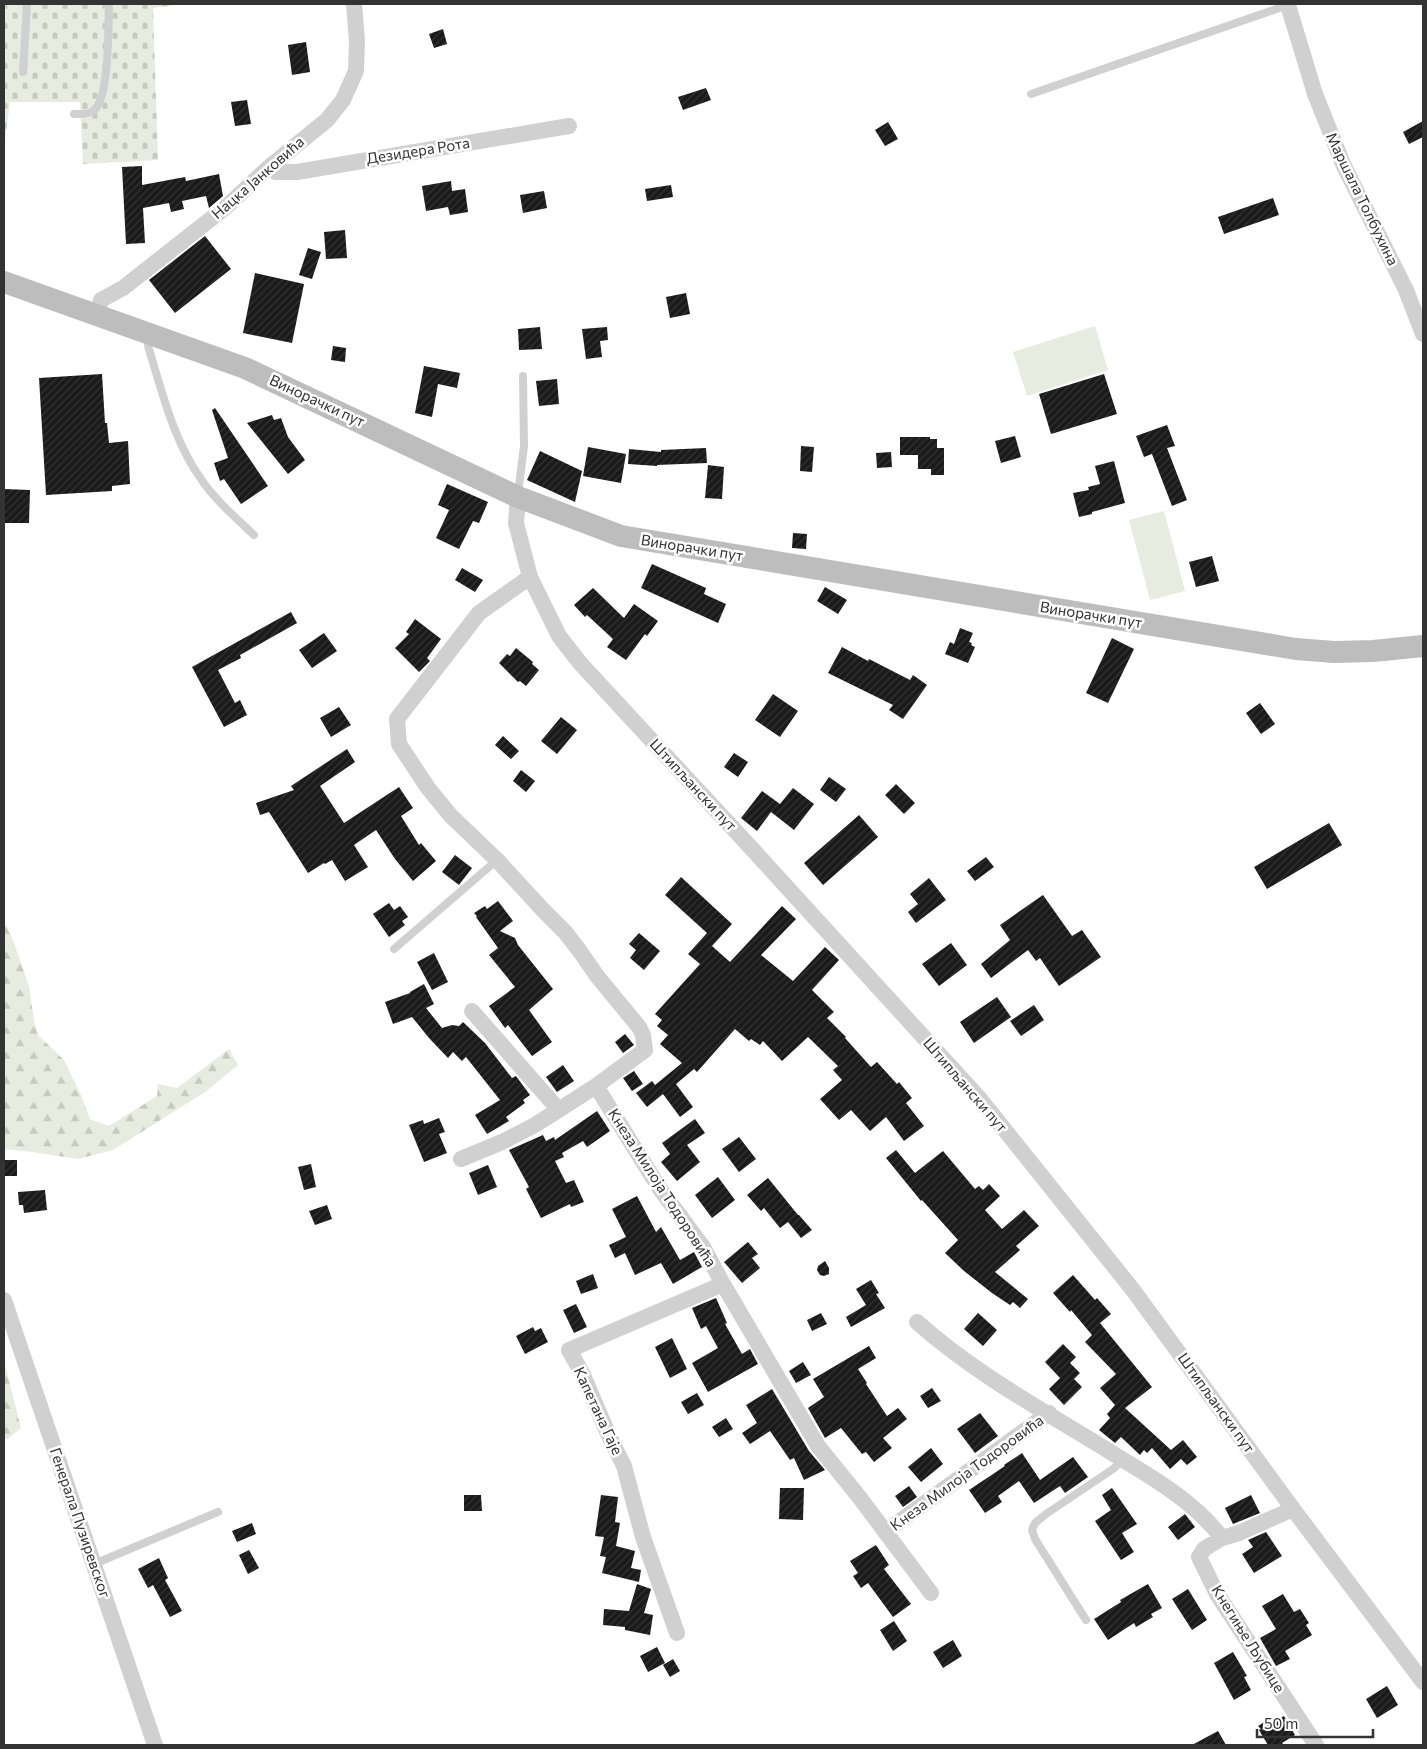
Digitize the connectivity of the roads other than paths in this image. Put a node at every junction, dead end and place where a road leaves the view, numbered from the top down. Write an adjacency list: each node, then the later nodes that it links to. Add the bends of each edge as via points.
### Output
1 (28, 4): 5 (lane)
2 (109, 4): 7 (lane, via 105,87 99,106 91,113)
3 (354, 4): 9 (street, Нацка Јанковића, via 356,72 343,100 327,120)
4 (1288, 5): 6 (lane); 13 (street, Маршала Толбухина, via 1315,94 1343,164 1406,290)
5 (22, 72)
6 (1032, 94)
7 (74, 114)
8 (569, 126): 9 (street, Дезидера Рота, via 296,172 276,172)
9 (268, 168): 11 (street, Нацка Јанковића, via 226,207 123,288 102,300)
10 (4, 282): 11 (street, Винорачки пут)
11 (97, 315): 12 (street, Винорачки пут)
12 (148, 333): 15 (street, Винорачки пут, via 245,368); 16 (lane, via 148,346 178,440 200,478)
13 (1423, 334)
14 (523, 376): 15 (lane, via 524,446)
15 (518, 497): 17 (street, Штипљански пут, via 516,522); 18 (street, Винорачки пут, via 621,536 1296,649 1334,652)
16 (254, 535)
17 (530, 577): 19 (street, via 479,613 397,719 399,744 428,788 451,816); 30 (street, Штипљански пут, via 560,636 580,663 980,1099 1133,1290)
18 (1423, 646)
19 (497, 860): 20 (lane); 22 (street, via 565,932 643,1035 645,1050)
20 (394, 949)
21 (472, 1011): 23 (street)
22 (596, 1086): 23 (street); 25 (street, Кнеза Милоја Тодоровића, via 660,1189 703,1247)
23 (558, 1109): 24 (street, via 520,1134)
24 (461, 1159)
25 (723, 1284): 32 (street, Кнеза Милоја Тодоровића, via 818,1446); 37 (street, Капетана Гаје, via 569,1350 624,1466 643,1536)
26 (4, 1300): 34 (street, Генерала Пузиревског)
27 (917, 1322): 28 (street, Кнеза Милоја Тодоровића, via 974,1366)
28 (1049, 1414): 29 (street, Кнеза Милоја Тодоровића); 32 (street, Кнеза Милоја Тодоровића)
29 (1123, 1460): 33 (street, Кнеза Милоја Тодоровића, via 1173,1492); 36 (lane, via 1046,1514 1032,1530)
30 (1293, 1509): 33 (street); 38 (street, Штипљански пут)
31 (218, 1512): 34 (lane)
32 (885, 1532): 35 (street, Кнеза Милоја Тодоровића)
33 (1222, 1538): 40 (street, Кнегиње Љубице, via 1204,1549 1199,1557 1217,1594)
34 (94, 1564): 39 (street, Генерала Пузиревског)
35 (931, 1594)
36 (1086, 1620)
37 (677, 1633)
38 (1423, 1682)
39 (155, 1745)
40 (1316, 1745)

